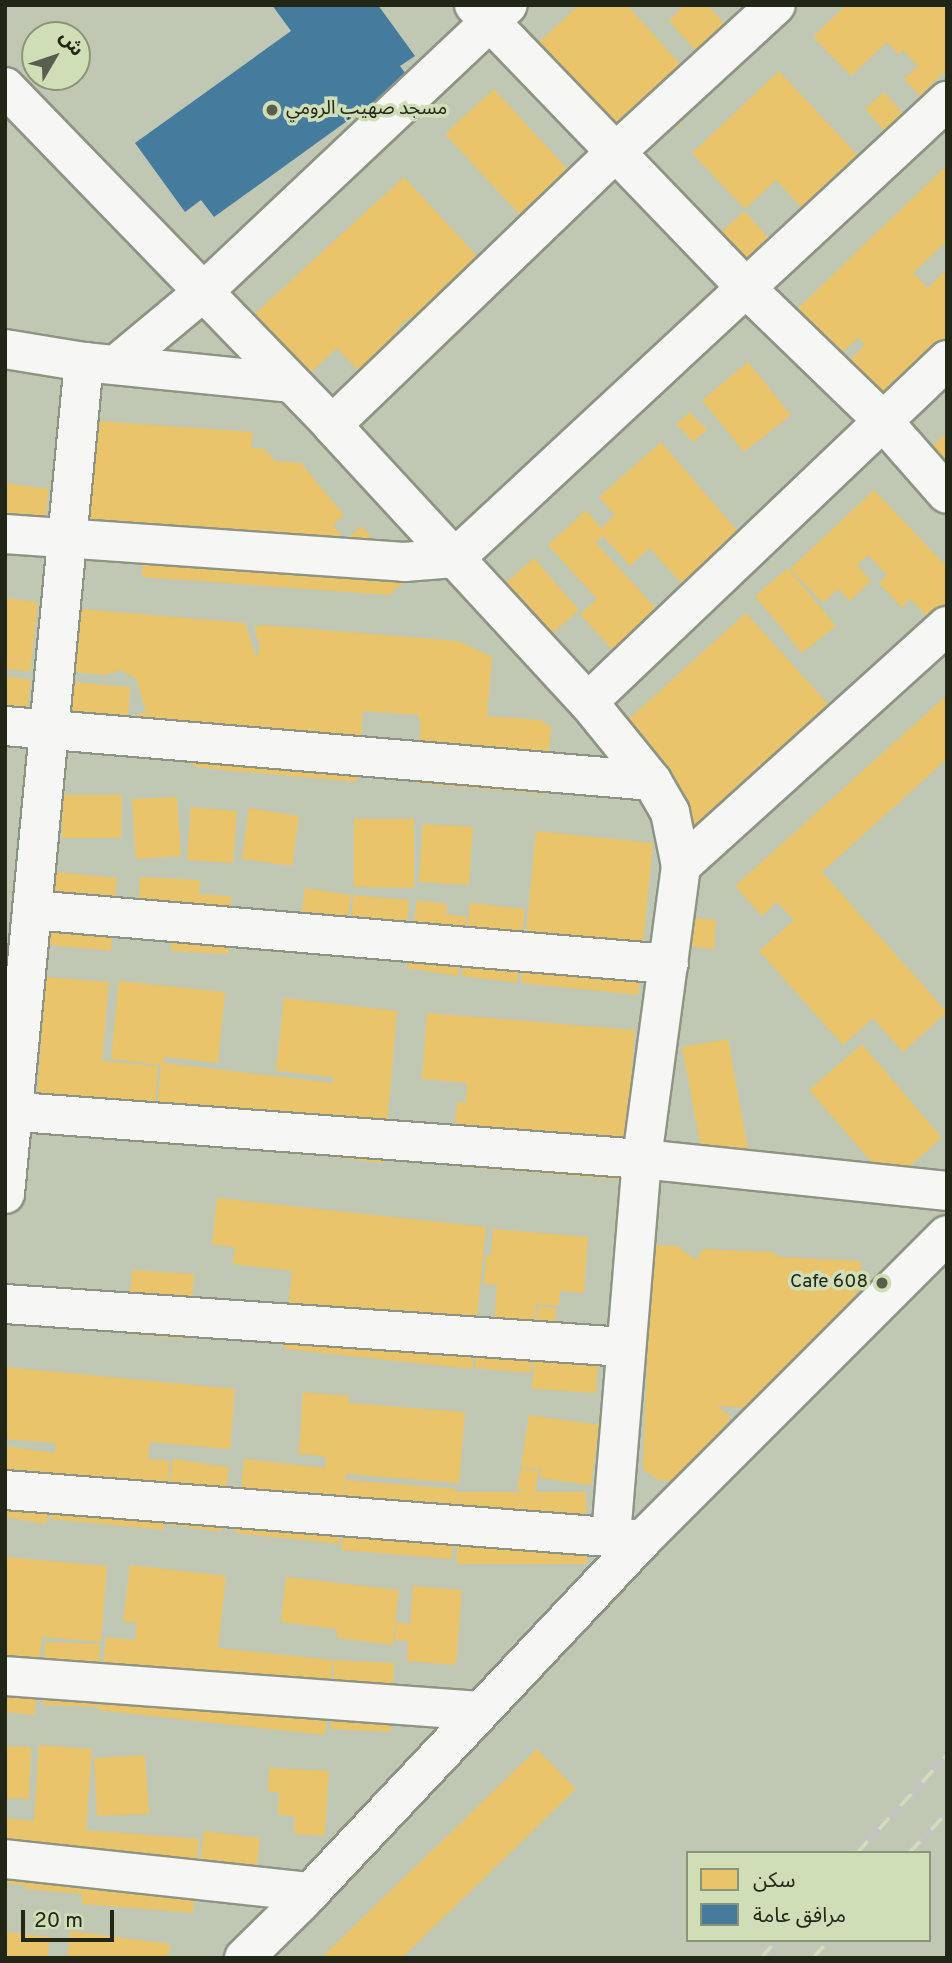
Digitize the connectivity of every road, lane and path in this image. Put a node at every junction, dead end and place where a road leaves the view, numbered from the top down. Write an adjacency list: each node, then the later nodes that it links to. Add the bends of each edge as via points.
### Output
1 (776, 5): 5 (street)
2 (491, 11): 5 (street); 7 (street)
3 (5, 87): 7 (street)
4 (947, 101): 6 (street)
5 (617, 152): 6 (street); 13 (street)
6 (746, 288): 12 (street); 17 (street)
7 (202, 293): 10 (street); 11 (street)
8 (5, 349): 10 (street)
9 (947, 360): 12 (street)
10 (101, 363): 11 (street); 16 (street)
11 (290, 383): 13 (street)
12 (882, 420): 14 (street); 19 (street)
13 (332, 425): 17 (street)
14 (947, 494)
15 (5, 534): 16 (street)
16 (67, 539): 17 (street, via 404,562); 21 (street)
17 (454, 558): 19 (street)
18 (947, 626): 23 (street)
19 (588, 702): 22 (street)
20 (5, 726): 21 (street)
21 (49, 729): 22 (street); 24 (street)
22 (652, 781): 23 (street, via 670,812)
23 (681, 866): 25 (street)
24 (32, 910): 25 (street); 26 (street)
25 (669, 964): 27 (street)
26 (9, 1111): 27 (street); 29 (street)
27 (642, 1159): 28 (street); 32 (street)
28 (947, 1191)
29 (5, 1194)
30 (947, 1235): 34 (street)
31 (5, 1304): 32 (street)
32 (625, 1347): 34 (street)
33 (5, 1490): 34 (street)
34 (626, 1538): 36 (street)
35 (5, 1676): 36 (street)
36 (478, 1711): 38 (street)
37 (5, 1859): 38 (street)
38 (310, 1892): 39 (street)
39 (244, 1958)

